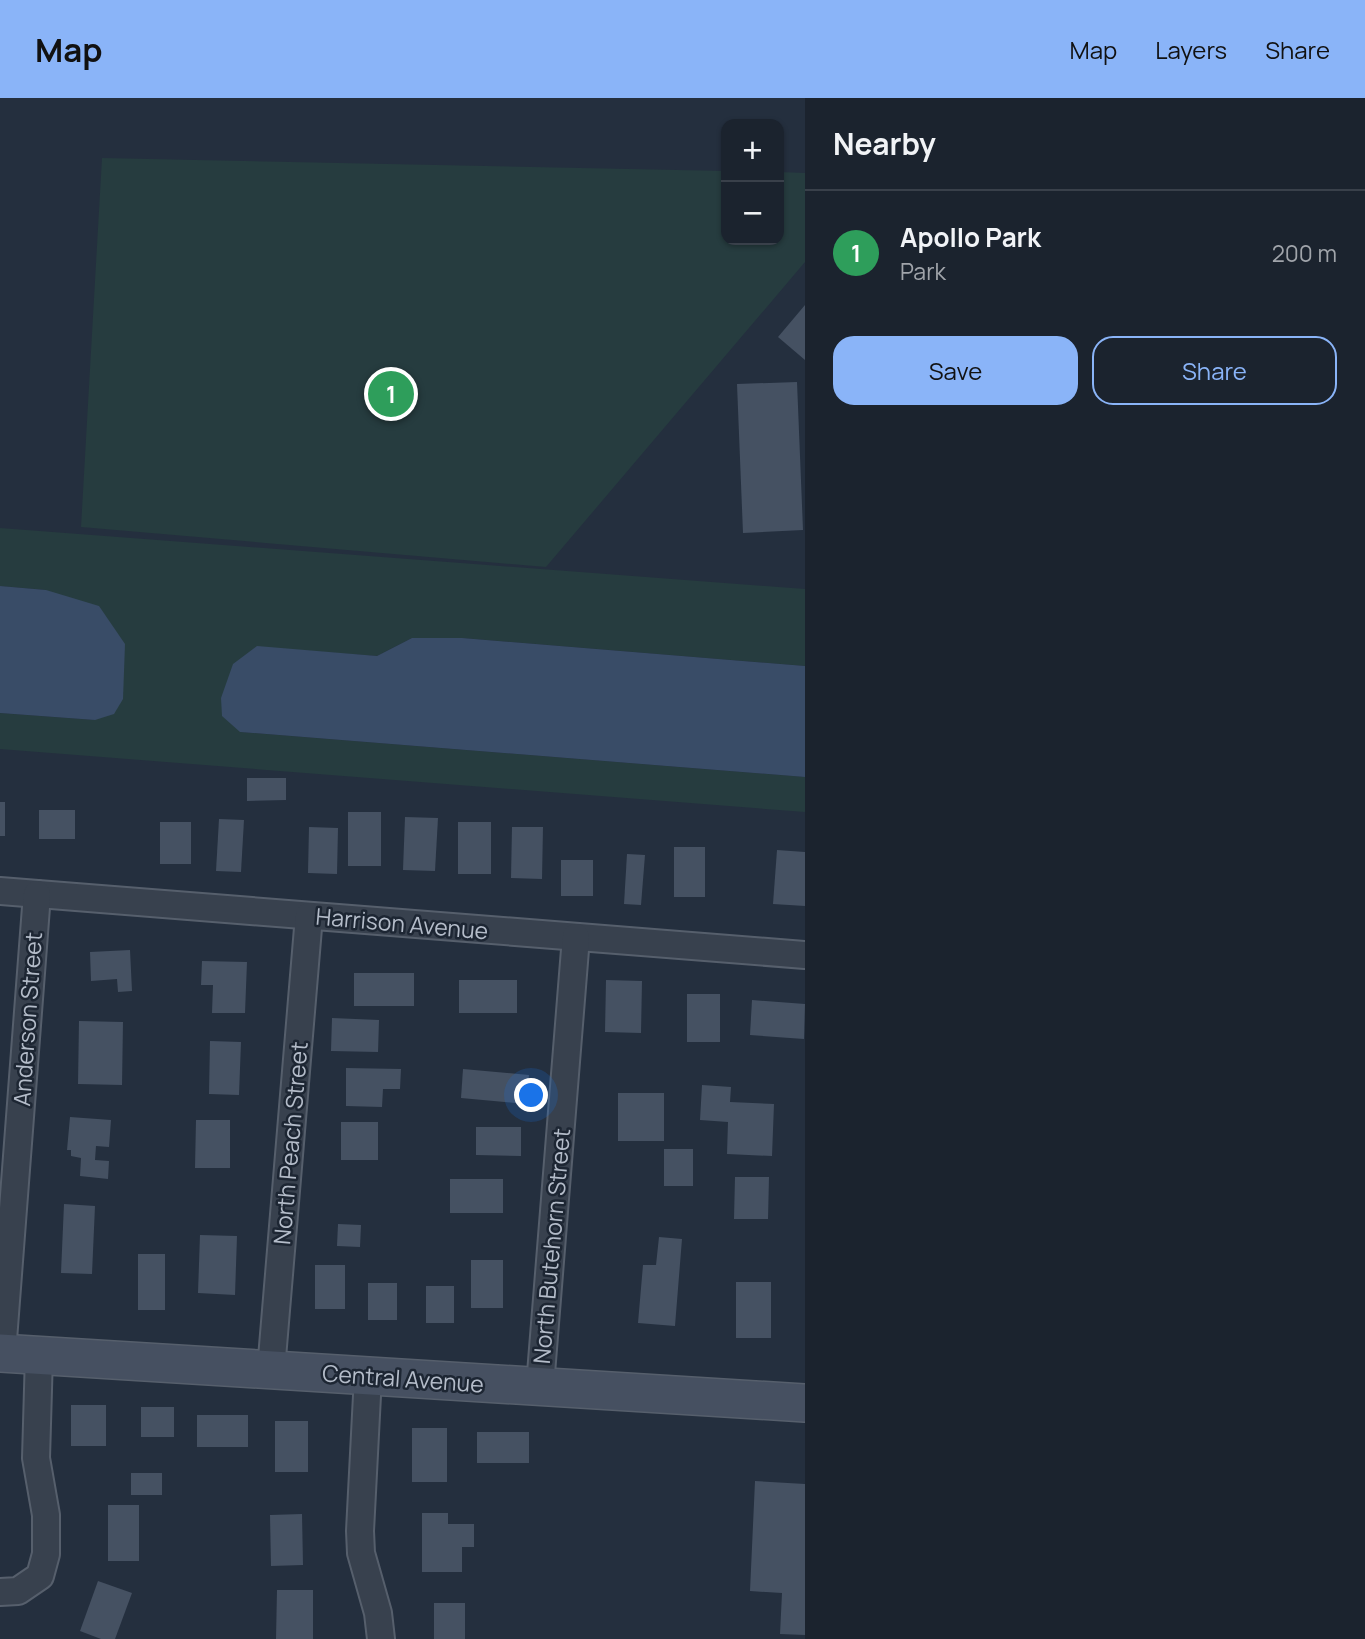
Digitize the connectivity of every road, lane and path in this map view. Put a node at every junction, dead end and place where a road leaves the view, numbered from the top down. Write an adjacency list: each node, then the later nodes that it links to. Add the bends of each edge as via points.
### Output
1 (0, 891): 2 (street, Harrison Avenue)
2 (37, 894): 3 (street, Harrison Avenue); 6 (street, Anderson Street)
3 (309, 916): 4 (street, Harrison Avenue); 8 (street, North Peach Street)
4 (576, 937): 5 (street, Harrison Avenue); 10 (street, North Butehorn Street)
5 (805, 955)
6 (1, 1353): 7 (main road, Central Avenue)
7 (39, 1355): 8 (main road, Central Avenue); 12 (street, via 36,1458 46,1515 46,1554 40,1576 18,1591)
8 (271, 1370): 9 (main road, Central Avenue)
9 (368, 1376): 10 (main road, Central Avenue); 13 (street, via 361,1553 379,1614)
10 (540, 1387): 11 (main road, Central Avenue)
11 (805, 1403)
12 (0, 1592)
13 (381, 1639)

